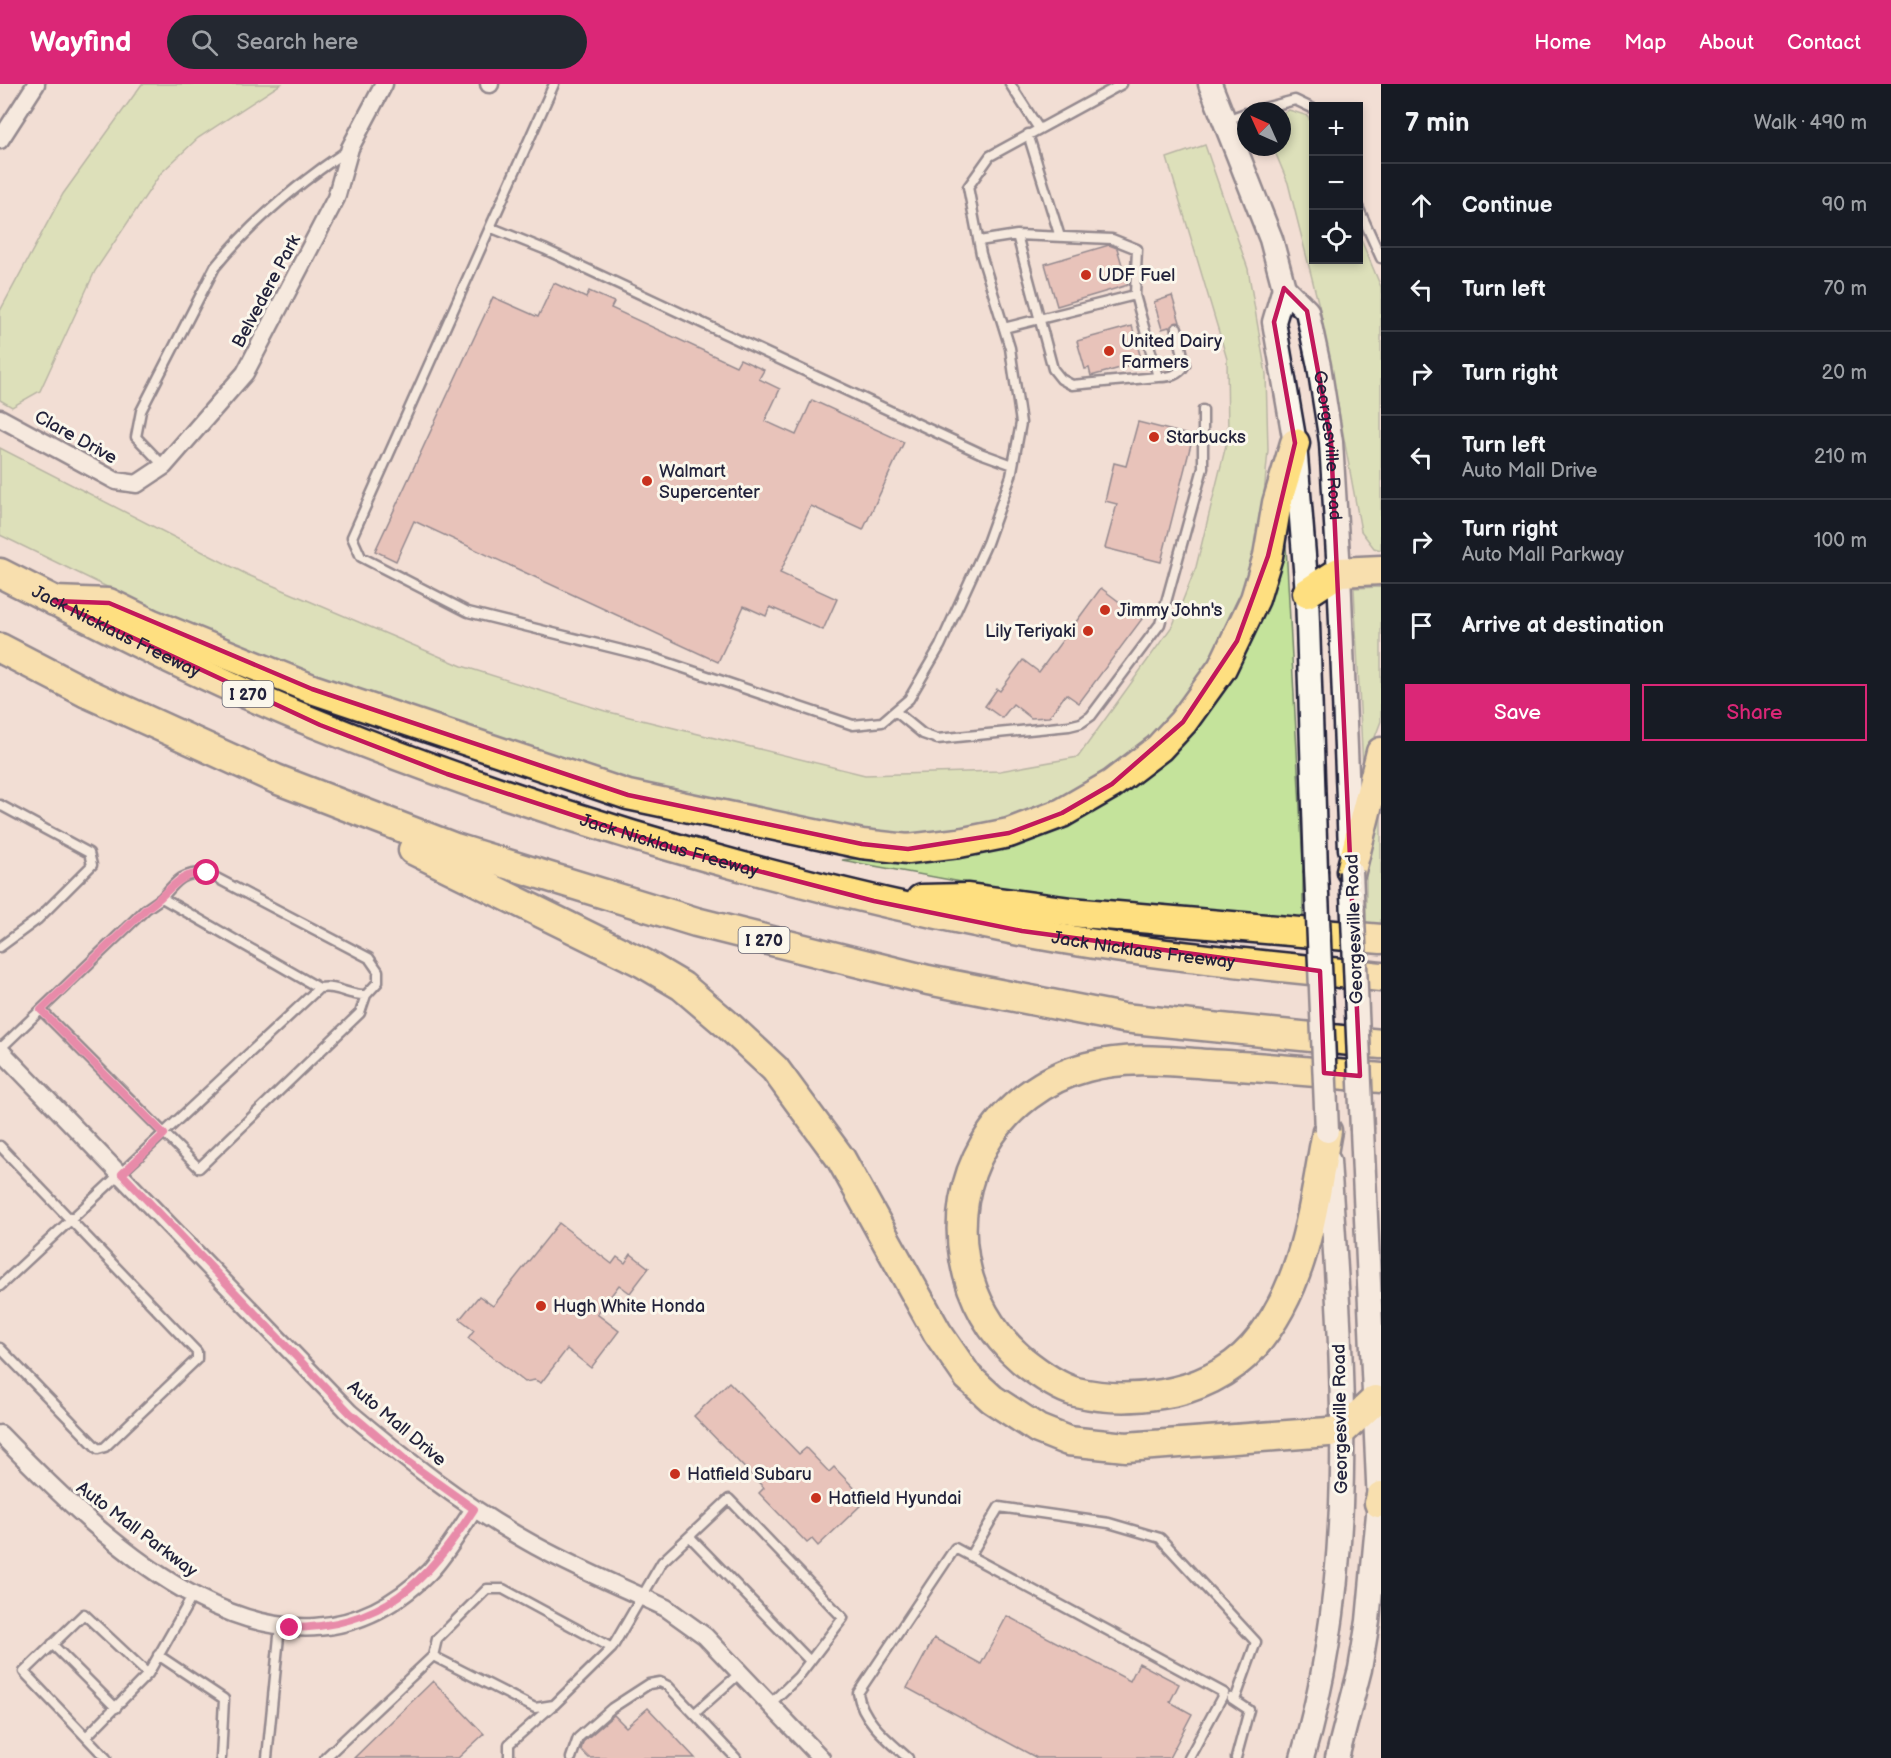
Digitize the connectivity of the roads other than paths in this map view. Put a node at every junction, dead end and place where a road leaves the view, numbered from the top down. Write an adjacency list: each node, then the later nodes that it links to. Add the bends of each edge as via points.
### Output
1 (36, 84): 12 (street)
2 (384, 84): 13 (street, Belvedere Park)
3 (554, 84): 15 (lane)
4 (1010, 84): 10 (lane)
5 (1122, 84): 10 (lane)
6 (1210, 84): 9 (main road)
7 (1287, 102): 8 (lane, via 1295,100)
8 (1309, 107)
9 (1236, 117): 20 (main road)
10 (1039, 129): 11 (lane)
11 (1028, 134): 17 (lane); 18 (lane, via 990,156 968,187)
12 (0, 140)
13 (350, 148): 30 (street, Belvedere Park, via 336,198 245,373); 30 (lane, via 315,172 215,267 141,411 136,437)
14 (1360, 210): 19 (lane)
15 (492, 228): 29 (lane); 38 (lane, via 352,537 361,558 468,612 654,658 853,725 882,722)
16 (1017, 234): 17 (lane); 18 (lane); 22 (lane)
17 (1060, 237): 21 (lane, via 1112,239 1137,249)
18 (979, 241): 23 (lane)
19 (1381, 258)
20 (1284, 288): 28 (main road, Georgesville Road, via 1274,322); 33 (main road, Georgesville Road, via 1307,311 1319,366 1330,442)
21 (1135, 296): 22 (lane); 25 (lane)
22 (1041, 319): 23 (lane); 25 (lane, via 1053,369 1072,386)
23 (1004, 328): 29 (lane, via 1021,423)
24 (1177, 328): 25 (lane, via 1185,365 1172,377)
25 (1158, 377)
26 (1203, 410): 38 (lane, via 1203,468 1160,624 1091,716 1069,726 937,739 923,734)
27 (0, 418): 31 (street, Clare Drive, via 116,481)
28 (1295, 443): 35 (main road, Georgesville Road); 36 (highway, via 1255,599 1222,668 1183,723 1159,748 1112,784 1062,813 1009,833 959,843 908,849 862,844 628,795 312,689 110,603)
29 (1013, 465): 38 (lane, via 987,543 940,646 909,699)
30 (164, 466): 31 (street, Belvedere Park)
31 (136, 484)
32 (1381, 570): 33 (highway)
33 (1339, 572): 35 (highway); 42 (main road, Georgesville Road)
34 (0, 573): 36 (highway, Jack Nicklaus Freeway / I 270)
35 (1307, 594): 54 (main road, Georgesville Road, bridge)
36 (54, 601): 44 (highway, Jack Nicklaus Freeway / I 270, via 198,672 447,774 689,853)
37 (0, 648): 40 (highway, I 270, via 87,693)
38 (895, 711)
39 (1381, 752): 42 (highway)
40 (276, 778): 51 (highway, I 270, via 455,848 545,878 696,922 928,980 1123,1018); 62 (highway, via 643,963 682,986 730,1027 775,1069 841,1159 937,1332 968,1377 1014,1415 1068,1441 1126,1447)
41 (0, 805): 46 (lane, via 89,853 92,865 38,919)
42 (1351, 871): 61 (main road, Georgesville Road, bridge)
43 (162, 898): 48 (lane); 49 (lane, via 177,881 191,873 207,873 369,958 378,971 378,982); 50 (lane)
44 (874, 901): 45 (highway, via 968,898 1071,912); 47 (highway, Jack Nicklaus Freeway / I 270, via 1140,951)
45 (1381, 939)
46 (0, 947)
47 (1381, 977)
48 (319, 988): 49 (lane, via 334,986 354,996); 55 (lane)
49 (366, 995): 55 (lane, via 360,1013 199,1168)
50 (41, 1010): 52 (lane); 55 (lane)
51 (1381, 1044)
52 (0, 1049): 57 (street, Auto Mall Drive)
53 (1381, 1078): 54 (highway, via 1127,1059 1085,1067 1045,1084 1013,1109 990,1135 967,1183 961,1231 963,1255 968,1279 988,1323 1003,1344 1035,1371 1074,1391 1130,1400 1185,1390 1210,1379 1252,1347 1290,1287 1307,1243)
54 (1327, 1131): 62 (main road, Georgesville Road)
55 (164, 1134): 57 (lane)
56 (0, 1146): 58 (lane)
57 (122, 1174): 58 (lane); 65 (street, Auto Mall Drive, via 350,1413 408,1462)
58 (71, 1221): 59 (lane); 60 (lane, via 197,1352 197,1359 105,1447 98,1449)
59 (0, 1286)
60 (0, 1348)
61 (1375, 1400): 62 (highway); 64 (main road, Georgesville Road)
62 (1342, 1431): 96 (main road, Georgesville Road, via 1334,1618)
63 (0, 1434): 68 (street, Auto Mall Parkway, via 96,1526)
64 (1380, 1499): 97 (main road, Georgesville Road, via 1366,1630)
65 (474, 1509): 69 (street, Auto Mall Drive, via 528,1542); 70 (street, Auto Mall Parkway, via 430,1570 386,1606 332,1625)
66 (691, 1538): 69 (lane, via 675,1547 662,1562); 75 (lane); 75 (lane, via 729,1500 737,1508 843,1618)
67 (970, 1556): 78 (lane); 79 (lane, via 999,1507 1108,1523 1160,1538 1256,1642); 93 (lane, via 955,1548 858,1693 861,1708)
68 (193, 1595): 70 (street, Auto Mall Parkway, via 253,1622); 73 (lane)
69 (641, 1597): 72 (lane); 76 (street, Auto Mall Drive, via 686,1621)
70 (280, 1626): 87 (lane)
71 (52, 1644): 77 (lane, via 84,1614); 82 (lane); 84 (lane, via 24,1672)
72 (612, 1648): 74 (lane, via 503,1589 487,1590 437,1639); 81 (lane)
73 (158, 1655): 77 (lane); 86 (lane, via 224,1699)
74 (433, 1656): 81 (lane, via 535,1708); 88 (lane)
75 (809, 1660): 80 (lane, via 798,1677)
76 (741, 1673): 80 (street, Auto Mall Drive); 83 (lane)
77 (148, 1674): 82 (lane)
78 (1224, 1693): 79 (lane); 94 (lane)
79 (1235, 1700): 95 (lane, via 1250,1710)
80 (770, 1704): 92 (street, Auto Mall Drive)
81 (554, 1705): 89 (lane, via 509,1744)
82 (116, 1708): 84 (lane)
83 (696, 1713): 90 (lane, via 668,1686 660,1682 649,1684 578,1737); 91 (lane)
84 (86, 1737): 85 (lane)
85 (106, 1758)
86 (221, 1758)
87 (267, 1758)
88 (325, 1758)
89 (509, 1758)
90 (571, 1758)
91 (736, 1758)
92 (821, 1758)
93 (908, 1758)
94 (1189, 1758)
95 (1236, 1758)
96 (1302, 1758)
97 (1337, 1758)

